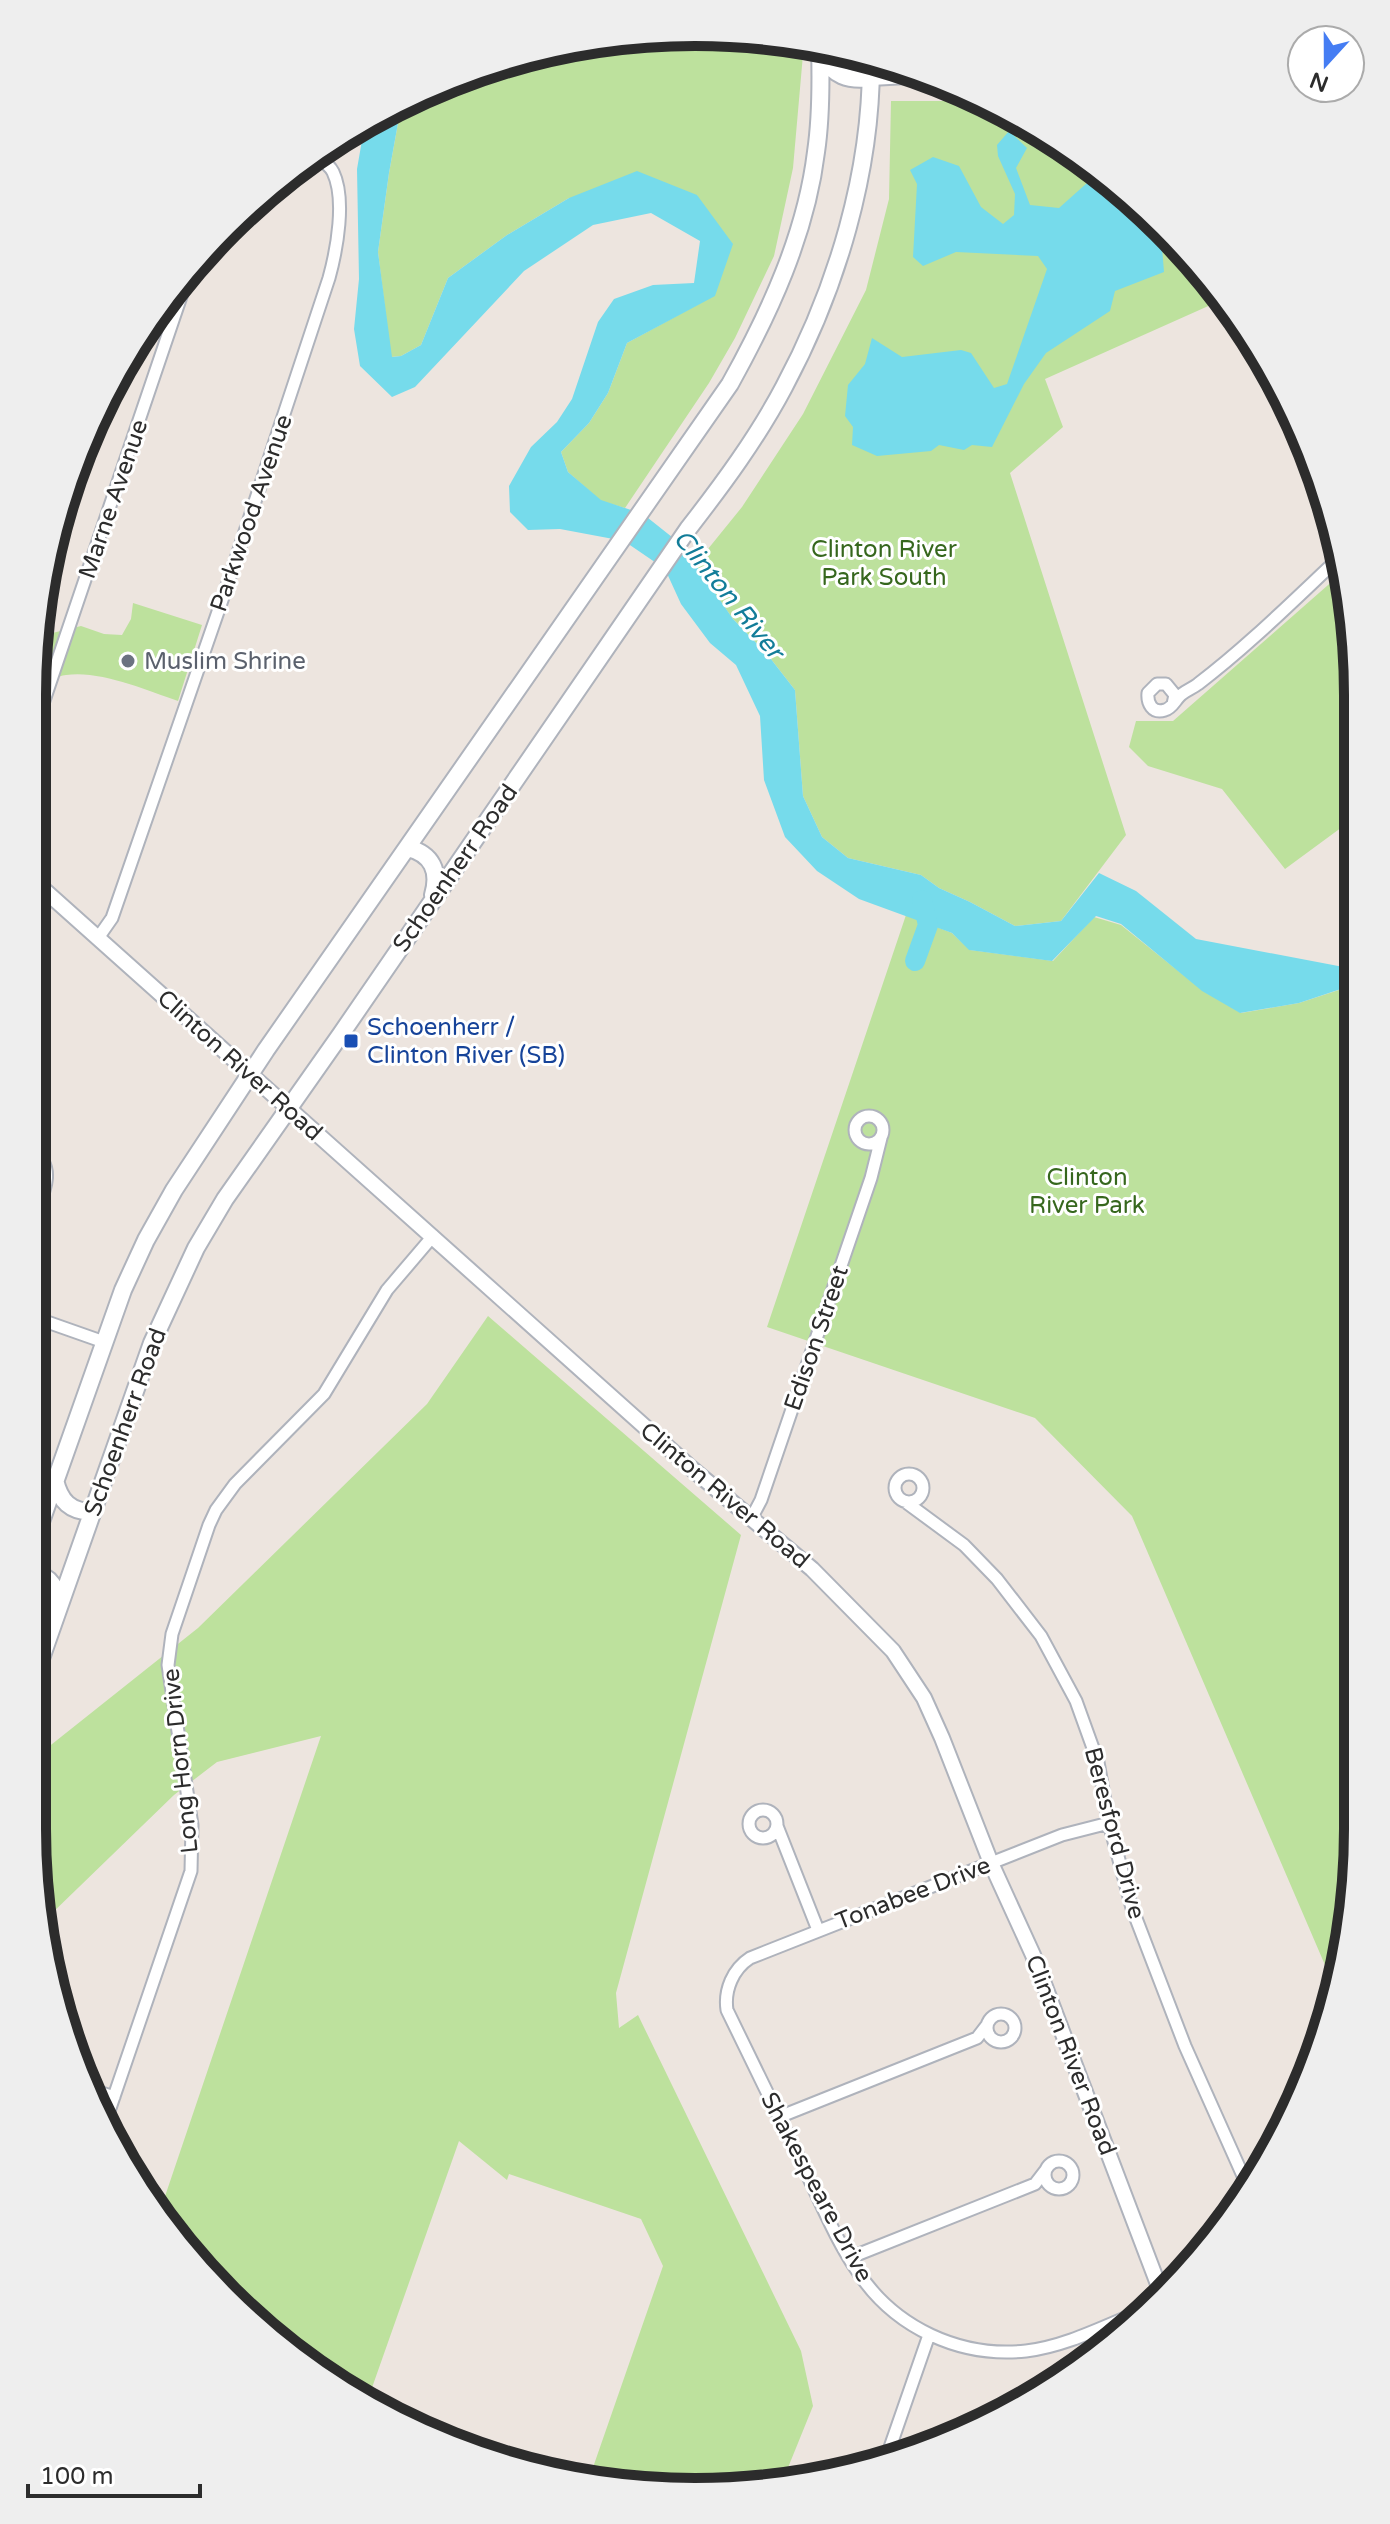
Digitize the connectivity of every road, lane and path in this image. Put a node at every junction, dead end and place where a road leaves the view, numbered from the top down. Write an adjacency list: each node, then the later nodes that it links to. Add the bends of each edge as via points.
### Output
1 (820, 58): 13 (main road, Schoenherr Road, via 816,154 800,225 755,337 730,384)
2 (826, 59): 5 (main road, via 838,75)
3 (871, 70): 5 (main road, Schoenherr Road)
4 (893, 77): 5 (street)
5 (871, 78): 15 (main road, Schoenherr Road, via 852,207 821,307 794,368 733,470)
6 (323, 163): 16 (street, Parkwood Avenue, via 332,170 339,204 326,289 110,923)
7 (180, 301): 11 (street, Marne Avenue)
8 (1331, 565): 10 (street)
9 (1170, 687): 10 (street); 12 (street); 12 (street, via 1157,684 1147,697 1157,711)
10 (1184, 692): 12 (street)
11 (46, 695)
12 (1173, 704)
13 (408, 848): 15 (main road, via 433,865 436,884); 17 (main road, Schoenherr Road)
14 (46, 892): 16 (street, Clinton River Road)
15 (431, 902): 18 (main road, Schoenherr Road)
16 (98, 938): 17 (street, Clinton River Road)
17 (249, 1074): 18 (street, Clinton River Road); 24 (main road, Schoenherr Road, via 157,1218)
18 (288, 1109): 22 (street, Clinton River Road); 29 (main road, Schoenherr Road, via 225,1199 184,1271 152,1343)
19 (881, 1138): 20 (street); 20 (street, via 880,1121 863,1117 856,1128); 21 (street, Edison Street)
20 (864, 1143): 21 (street)
21 (875, 1157): 30 (street, Edison Street)
22 (433, 1236): 30 (street, Clinton River Road); 46 (street, Long Horn Drive, via 381,1299 324,1394 235,1484 209,1525 169,1649 169,1683 192,1825 191,1871)
23 (46, 1322): 24 (street)
24 (104, 1342): 25 (main road, Schoenherr Road)
25 (55, 1480): 28 (main road, Schoenherr Road); 29 (main road, via 68,1506)
26 (922, 1493): 27 (street); 27 (street, via 919,1479 902,1476 895,1491); 31 (street)
27 (907, 1503): 31 (street, Beresford Drive)
28 (46, 1506)
29 (93, 1512): 33 (main road, Schoenherr Road)
30 (752, 1517): 39 (street, Clinton River Road, via 861,1616 904,1665 942,1738)
31 (927, 1517): 35 (street, Beresford Drive, via 964,1545 1041,1636 1086,1724)
32 (46, 1578): 33 (main road, via 54,1585)
33 (59, 1608): 34 (main road, Schoenherr Road)
34 (46, 1645)
35 (1109, 1823): 39 (street, Tonabee Drive); 50 (street, Beresford Drive, via 1137,1922)
36 (777, 1826): 37 (street); 37 (street, via 772,1813 755,1813 750,1829); 38 (street)
37 (764, 1838): 38 (street)
38 (782, 1842): 40 (street)
39 (991, 1863): 40 (street, Tonabee Drive); 54 (street, Clinton River Road, via 1033,1955)
40 (818, 1930): 41 (street, Tonabee Drive, via 750,1958)
41 (730, 1983): 48 (street, Shakespeare Drive, via 727,2010)
42 (987, 2025): 43 (street); 44 (street); 44 (street, via 1001,2014 1015,2025 1008,2041)
43 (977, 2038): 44 (street); 48 (street)
44 (994, 2041)
45 (102, 2093): 46 (street)
46 (114, 2097): 47 (street, Long Horn Drive)
47 (110, 2109)
48 (779, 2117): 53 (street, Shakespeare Drive)
49 (1045, 2171): 51 (street); 52 (street); 52 (street, via 1059,2161 1072,2172 1065,2187)
50 (1243, 2176)
51 (1035, 2184): 52 (street); 53 (street)
52 (1052, 2187)
53 (849, 2258): 56 (street, Shakespeare Drive, via 878,2297)
54 (1158, 2284)
55 (1119, 2320): 56 (street, Shakespeare Drive, via 1028,2351 972,2349)
56 (929, 2335): 57 (street)
57 (890, 2448)

